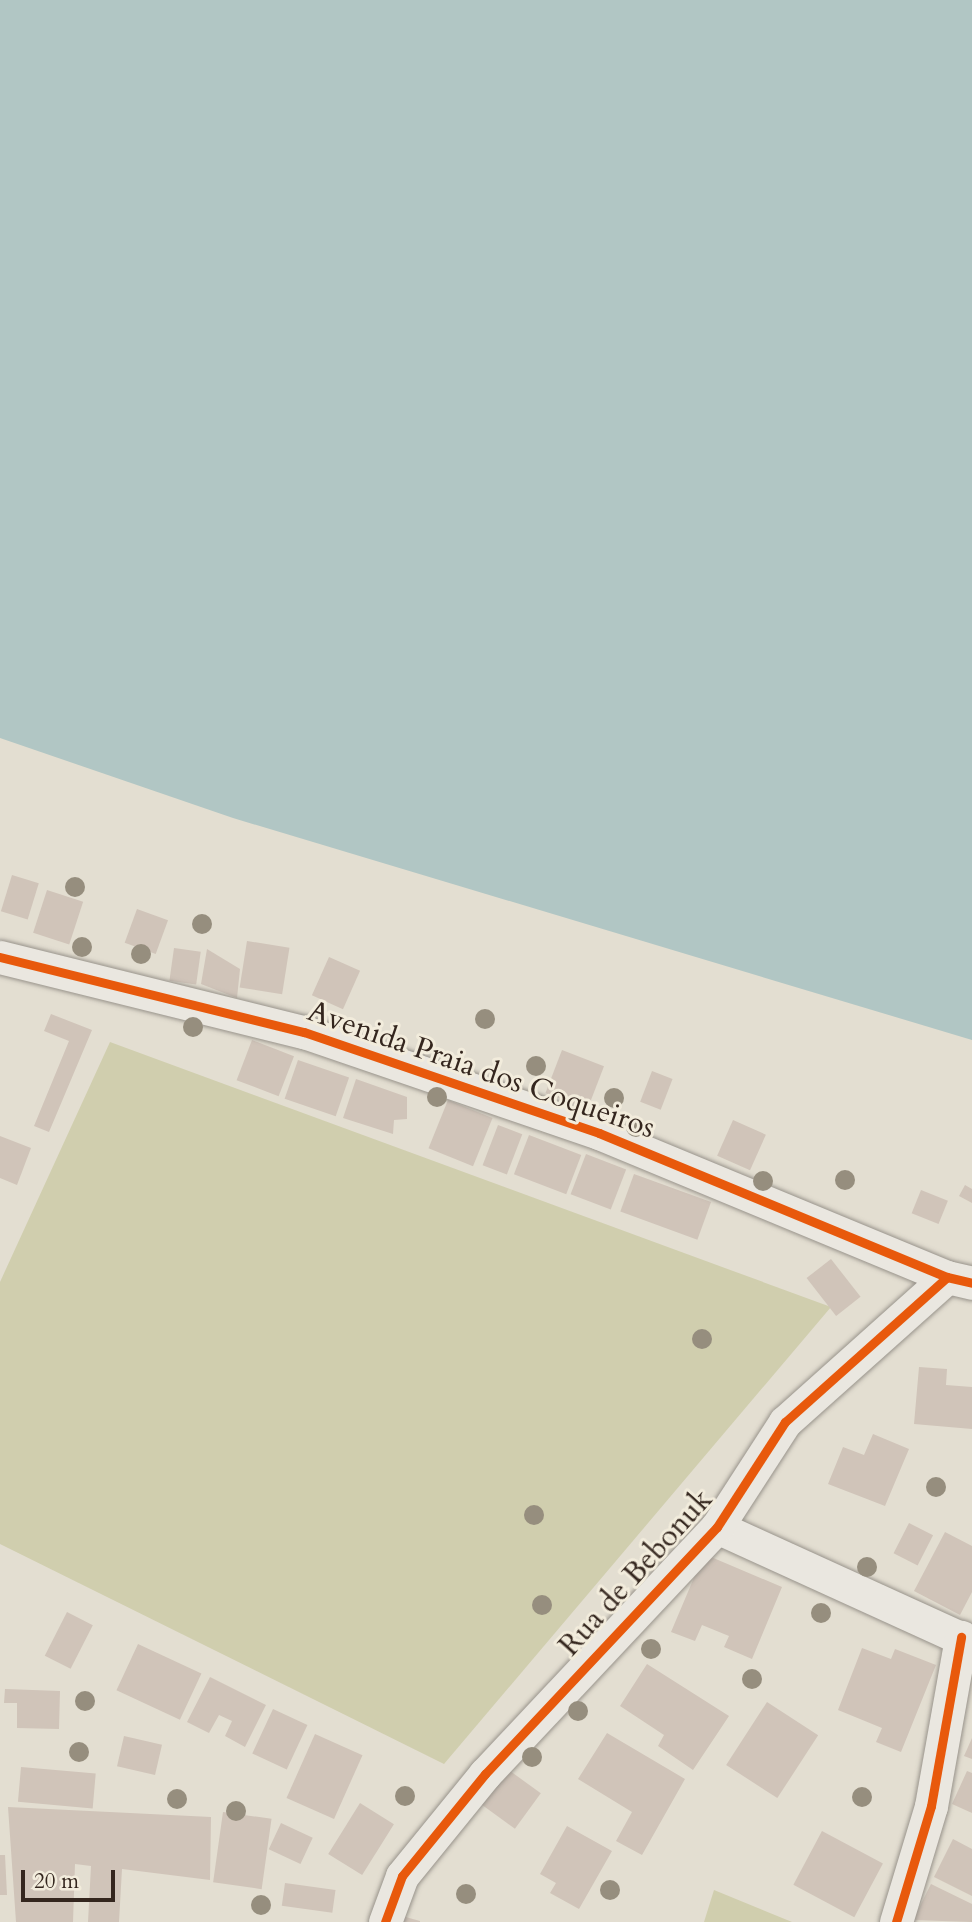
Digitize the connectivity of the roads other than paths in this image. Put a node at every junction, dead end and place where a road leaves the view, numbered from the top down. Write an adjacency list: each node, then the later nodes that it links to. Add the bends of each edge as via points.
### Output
1 (0, 957): 2 (street, Avenida Praia dos Coqueiros, via 304,1032 598,1133)
2 (960, 1280): 3 (street, Rua de Bebonuk, via 785,1422)
3 (717, 1528): 4 (street); 5 (street, Rua de Bebonuk, via 485,1774 402,1877)
4 (967, 1640): 6 (street, via 931,1806)
5 (385, 1922)
6 (896, 1922)

